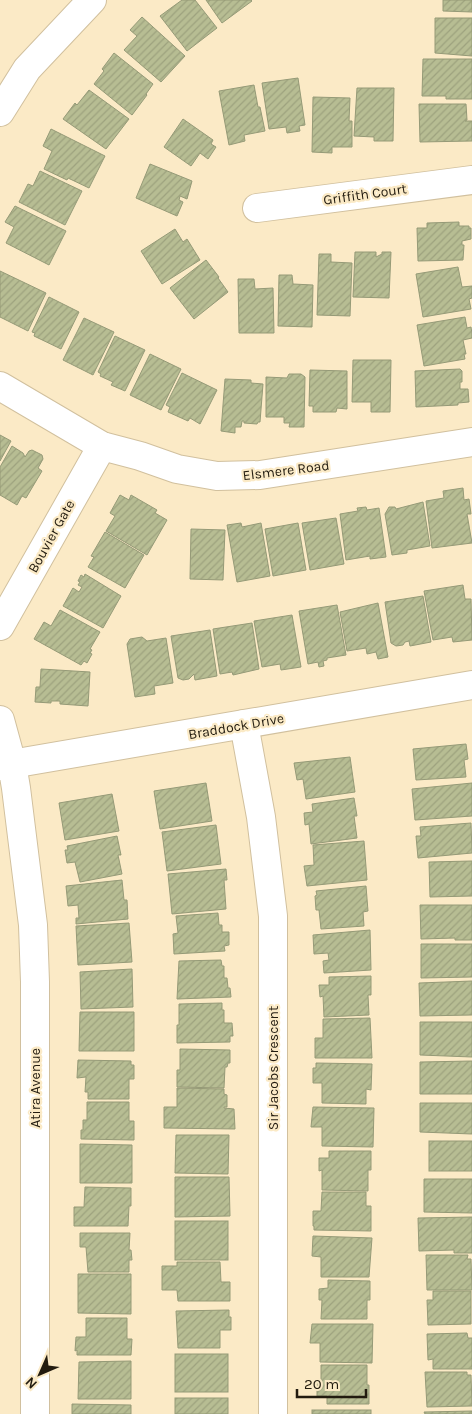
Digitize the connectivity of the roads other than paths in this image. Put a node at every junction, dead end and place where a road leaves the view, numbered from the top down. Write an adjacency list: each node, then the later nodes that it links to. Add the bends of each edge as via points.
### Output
1 (92, 0): 2 (street, via 27,69)
2 (0, 112)
3 (472, 180): 4 (street, Griffith Court)
4 (257, 208)
5 (0, 386): 7 (street, Elsmere Road)
6 (472, 442): 7 (street, Elsmere Road, via 260,475 217,476 177,469)
7 (102, 446): 8 (street, Bouvier Gate)
8 (0, 626)
9 (472, 685): 11 (street, Braddock Drive)
10 (0, 720): 12 (street)
11 (244, 724): 12 (street, Braddock Drive); 14 (street, Sir Jacobs Crescent, via 261,817 273,916)
12 (6, 765): 13 (street, Atira Avenue, via 33,925)
13 (35, 1414)
14 (273, 1414)

